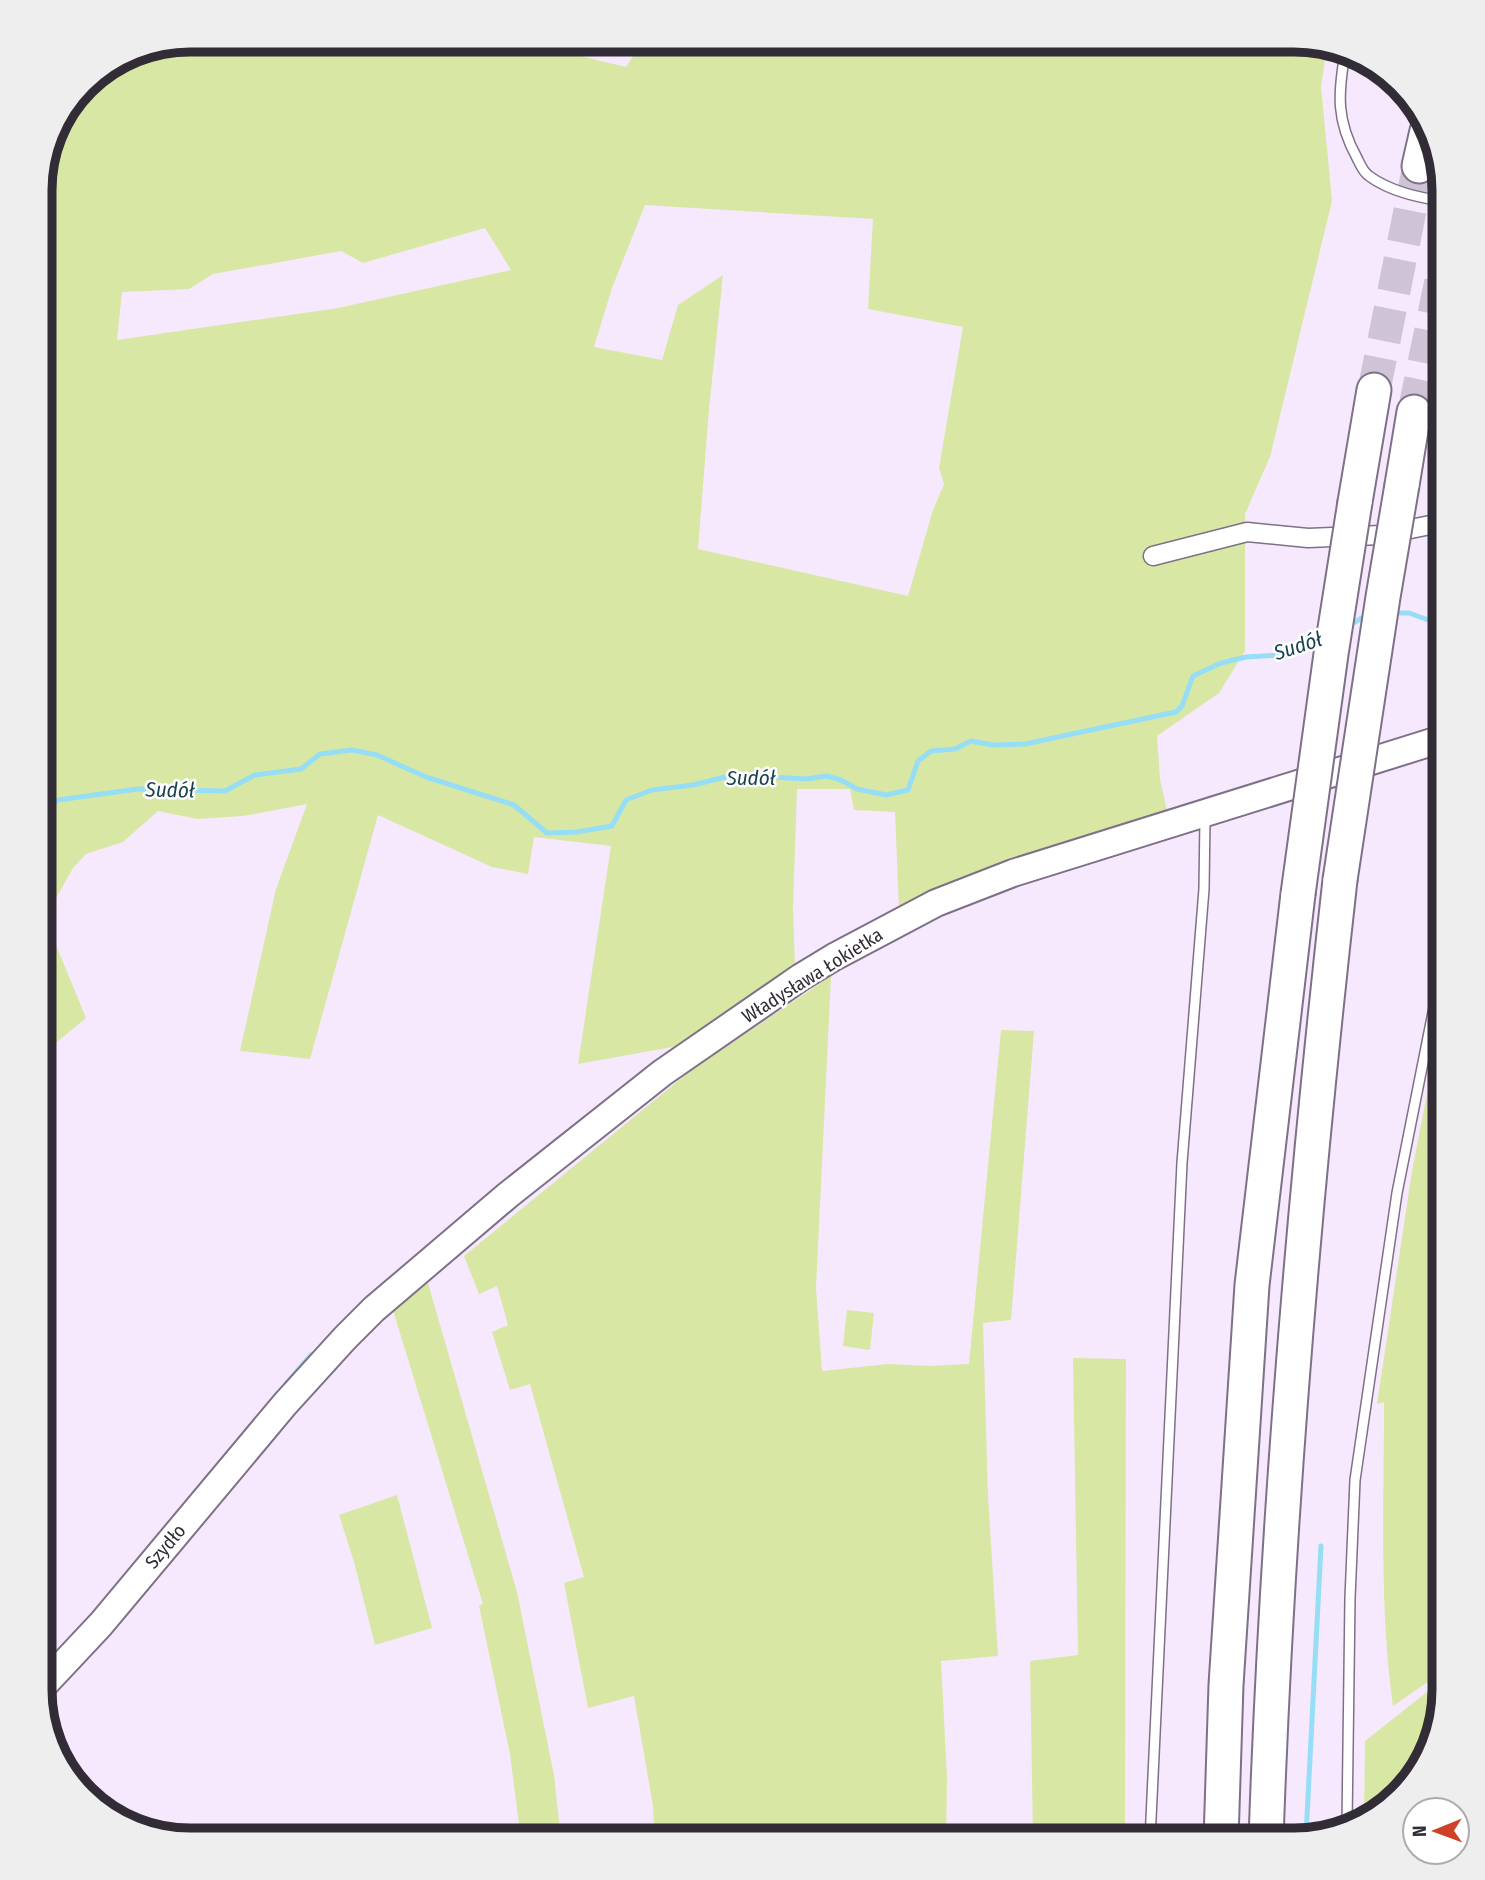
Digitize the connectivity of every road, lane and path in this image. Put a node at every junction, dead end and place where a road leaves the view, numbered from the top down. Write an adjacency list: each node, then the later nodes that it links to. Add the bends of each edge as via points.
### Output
1 (1343, 62): 4 (lane, via 1341,121 1366,174 1403,194)
2 (1424, 143): 3 (highway)
3 (1419, 166)
4 (1432, 200)
5 (1374, 390): 16 (highway, bridge, via 1298,894 1252,1285)
6 (1414, 412): 17 (highway, bridge, via 1340,880 1319,1062 1286,1452)
7 (1432, 525): 8 (street, via 1381,535 1308,538 1247,532)
8 (1153, 556)
9 (1432, 742): 10 (street, Władysława Łokietka)
10 (1206, 812): 12 (street, Władysława Łokietka, via 1013,873 936,903 801,977 662,1073 508,1195 374,1309); 15 (lane, via 1182,1163)
11 (1432, 1016): 14 (lane, via 1396,1193 1355,1480)
12 (288, 1401): 13 (street, Szydło)
13 (53, 1675)
14 (1347, 1817)
15 (1151, 1828)
16 (1221, 1828)
17 (1266, 1828)

